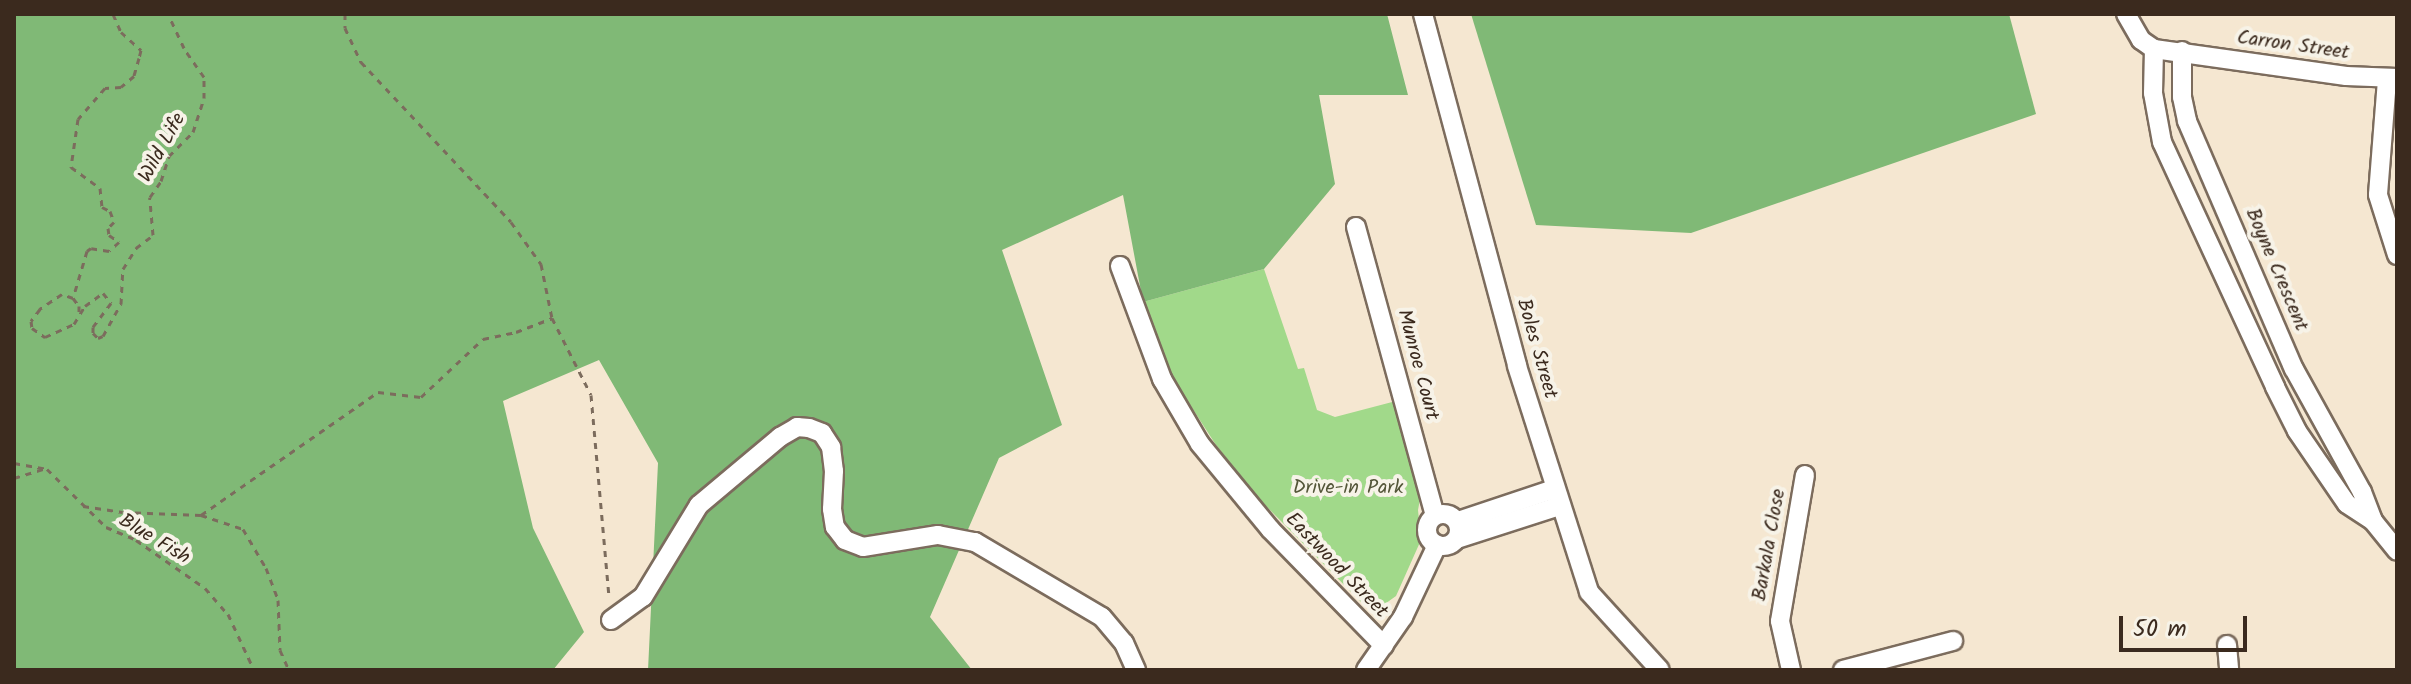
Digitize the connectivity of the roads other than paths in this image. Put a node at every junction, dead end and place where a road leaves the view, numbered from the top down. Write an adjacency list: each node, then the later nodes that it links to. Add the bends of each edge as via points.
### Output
1 (1423, 14): 10 (street, Boles Street)
2 (2126, 14): 3 (street, via 2141,40)
3 (2154, 49): 4 (street); 12 (street, Boyne Crescent, via 2153,93 2162,142 2275,387 2297,431 2347,504)
4 (2182, 51): 5 (street, Carron Street); 12 (street, Boyne Crescent, via 2187,121 2294,369)
5 (2392, 79): 7 (street, via 2378,195)
6 (1356, 227): 11 (street, Munroe Court)
7 (2397, 255)
8 (1120, 266): 19 (street, Eastwood Street, via 1162,379 1200,444 1260,519)
9 (1805, 475): 23 (street, Barkala Close, via 1780,621)
10 (1556, 498): 13 (street); 22 (street, Boles Street, via 1589,592)
11 (1435, 515): 13 (street, via 1448,514); 14 (street, via 1427,531)
12 (2373, 521): 15 (street, Boyne Crescent)
13 (1458, 530): 14 (street, via 1448,545)
14 (1437, 545): 19 (street)
15 (2397, 551)
16 (611, 620): 20 (street, via 643,597 699,505 780,437 797,427 809,428 822,433 831,447 832,509 835,527 845,540 863,547 938,535 975,542 1102,617 1124,643)
17 (1953, 641): 24 (street)
18 (2227, 645): 25 (street)
19 (1384, 646): 21 (street)
20 (1136, 670)
21 (1366, 670)
22 (1660, 670)
23 (1791, 670)
24 (1843, 670)
25 (2229, 670)

